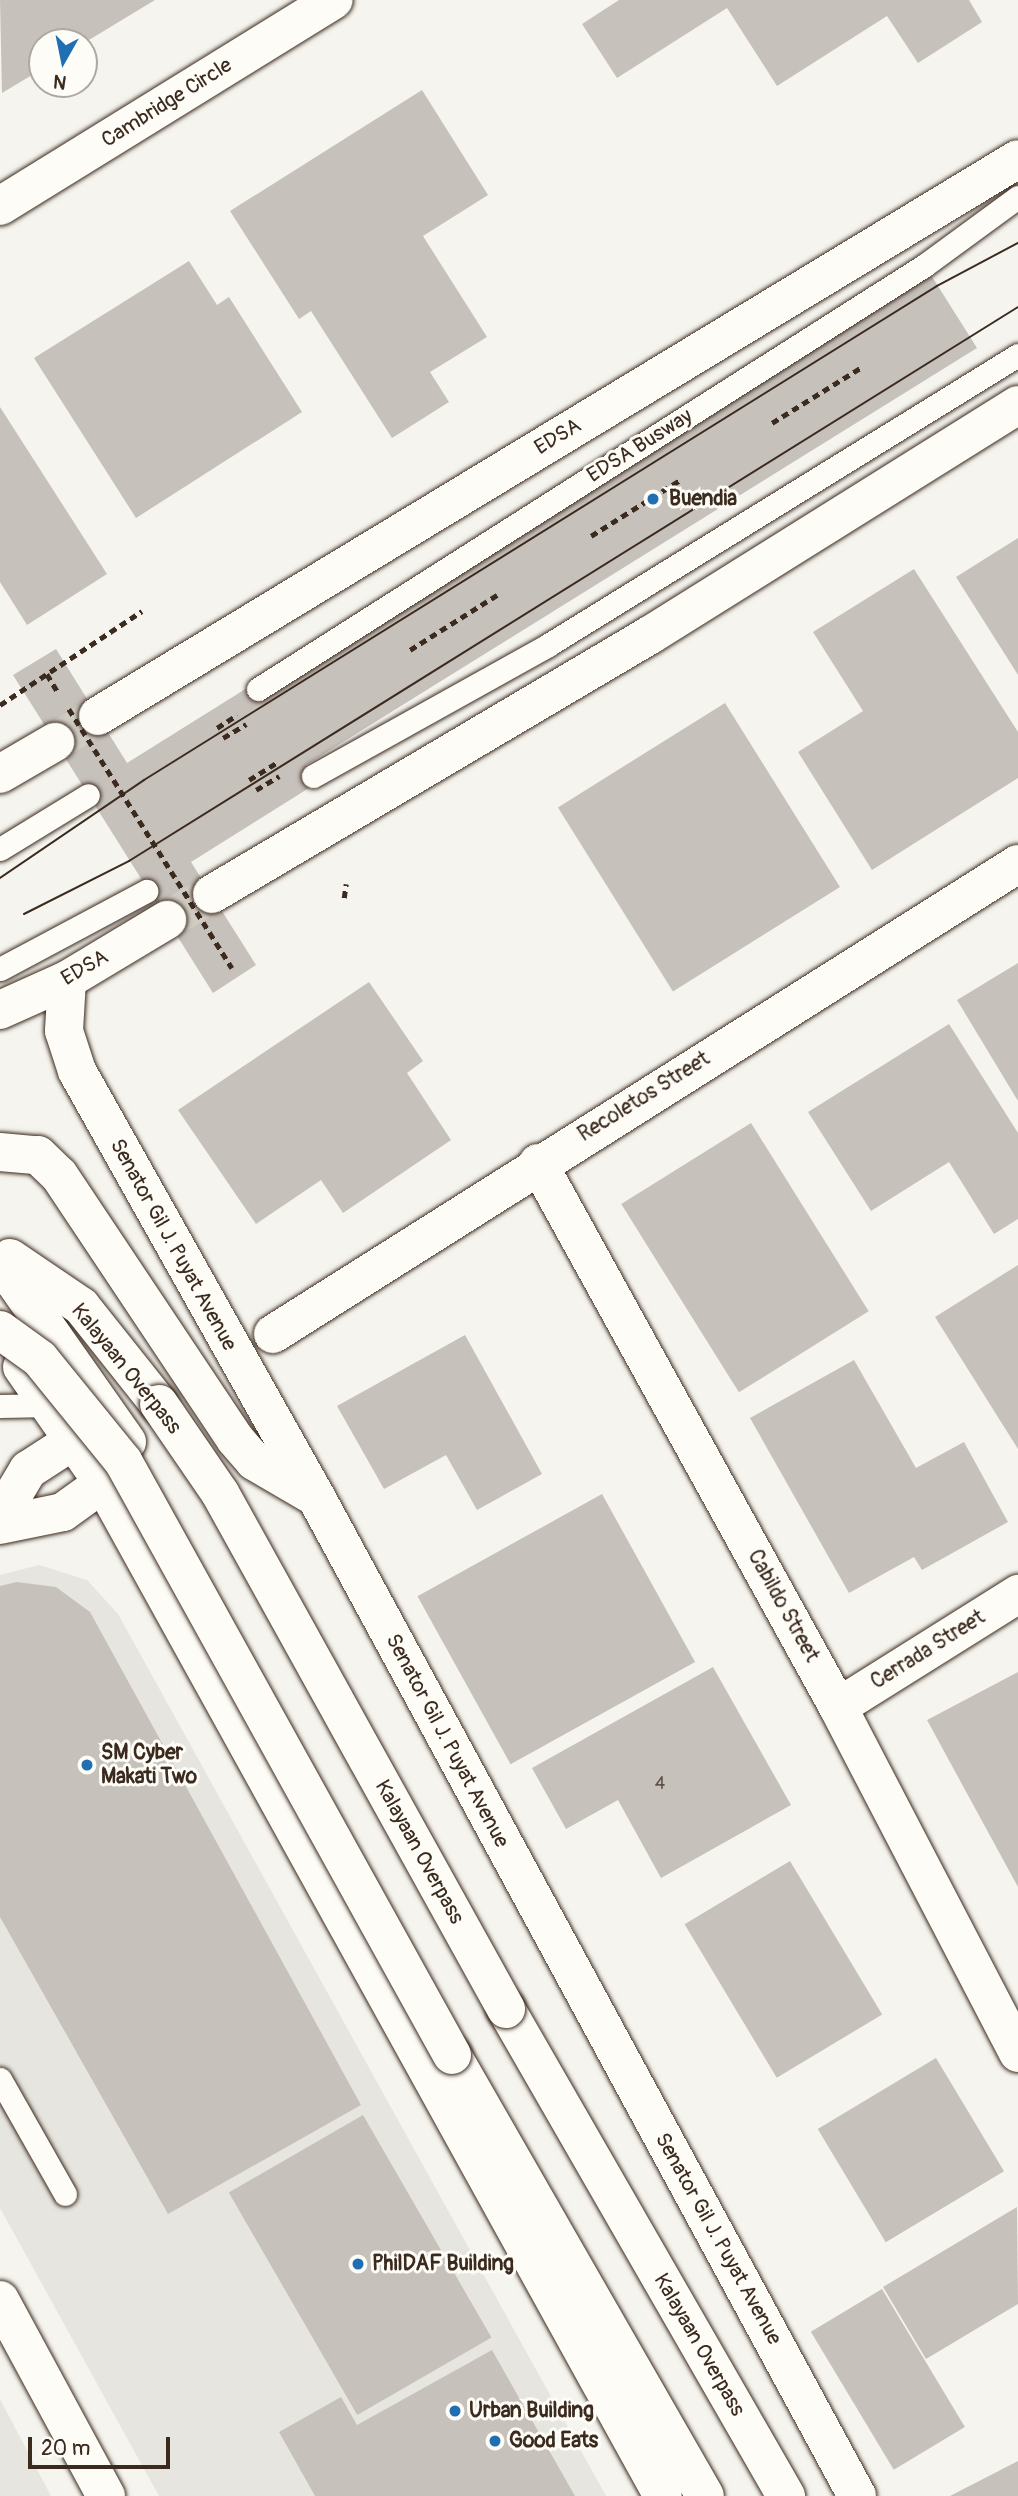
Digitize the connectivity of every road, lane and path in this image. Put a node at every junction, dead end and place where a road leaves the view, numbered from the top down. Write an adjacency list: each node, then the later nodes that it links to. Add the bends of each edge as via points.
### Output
1 (334, 0): 4 (main road, Cambridge Circle)
2 (1018, 159): 17 (main road, EDSA)
3 (1018, 197): 15 (lane, EDSA Busway, via 925,265)
4 (0, 206)
5 (1018, 355): 19 (lane, via 548,645)
6 (862, 367): 8 (path)
7 (1018, 405): 24 (main road, via 650,635)
8 (772, 424)
9 (680, 480): 10 (path)
10 (592, 536)
11 (497, 595): 13 (path)
12 (142, 611): 14 (path)
13 (410, 650)
14 (47, 674): 16 (path); 17 (path)
15 (258, 689)
16 (0, 705)
17 (74, 722): 18 (main road, EDSA); 27 (path, bridge)
18 (0, 774)
19 (313, 776)
20 (88, 795): 21 (lane)
21 (0, 849)
22 (1018, 864): 34 (main road, Recoletos Street)
23 (346, 884): 25 (path)
24 (212, 894)
25 (344, 898)
26 (156, 906): 28 (lane); 29 (main road, EDSA)
27 (232, 968)
28 (0, 969)
29 (67, 980): 30 (main road, EDSA); 31 (main road); 32 (main road); 44 (main road, Senator Gil J. Puyat Avenue, via 64,1031 77,1071)
30 (0, 1010)
31 (0, 1023)
32 (0, 1038)
33 (0, 1152): 44 (main road, via 38,1155 59,1175 235,1439 254,1461)
34 (538, 1163): 38 (main road, Recoletos Street); 49 (main road, Cabildo Street)
35 (0, 1251): 57 (main road, Kalayaan Overpass, bridge, via 80,1307 220,1493)
36 (0, 1261): 47 (main road, via 145,1469 157,1504)
37 (0, 1330): 56 (main road, bridge, via 40,1359 123,1461)
38 (273, 1334)
39 (0, 1346): 40 (main road)
40 (53, 1405): 41 (lane); 42 (main road)
41 (0, 1406)
42 (76, 1439): 43 (main road); 45 (main road, via 28,1470)
43 (103, 1483): 46 (main road, via 63,1512); 47 (main road)
44 (316, 1497): 58 (main road, Senator Gil J. Puyat Avenue)
45 (0, 1517)
46 (0, 1525)
47 (156, 1584): 55 (main road)
48 (1018, 1594): 49 (main road, Cerrada Street)
49 (838, 1707): 50 (main road, Cabildo Street)
50 (1018, 2053)
51 (0, 2079): 52 (lane)
52 (65, 2194)
53 (0, 2300): 54 (main road)
54 (106, 2496)
55 (663, 2496)
56 (705, 2496)
57 (786, 2496)
58 (857, 2496)

